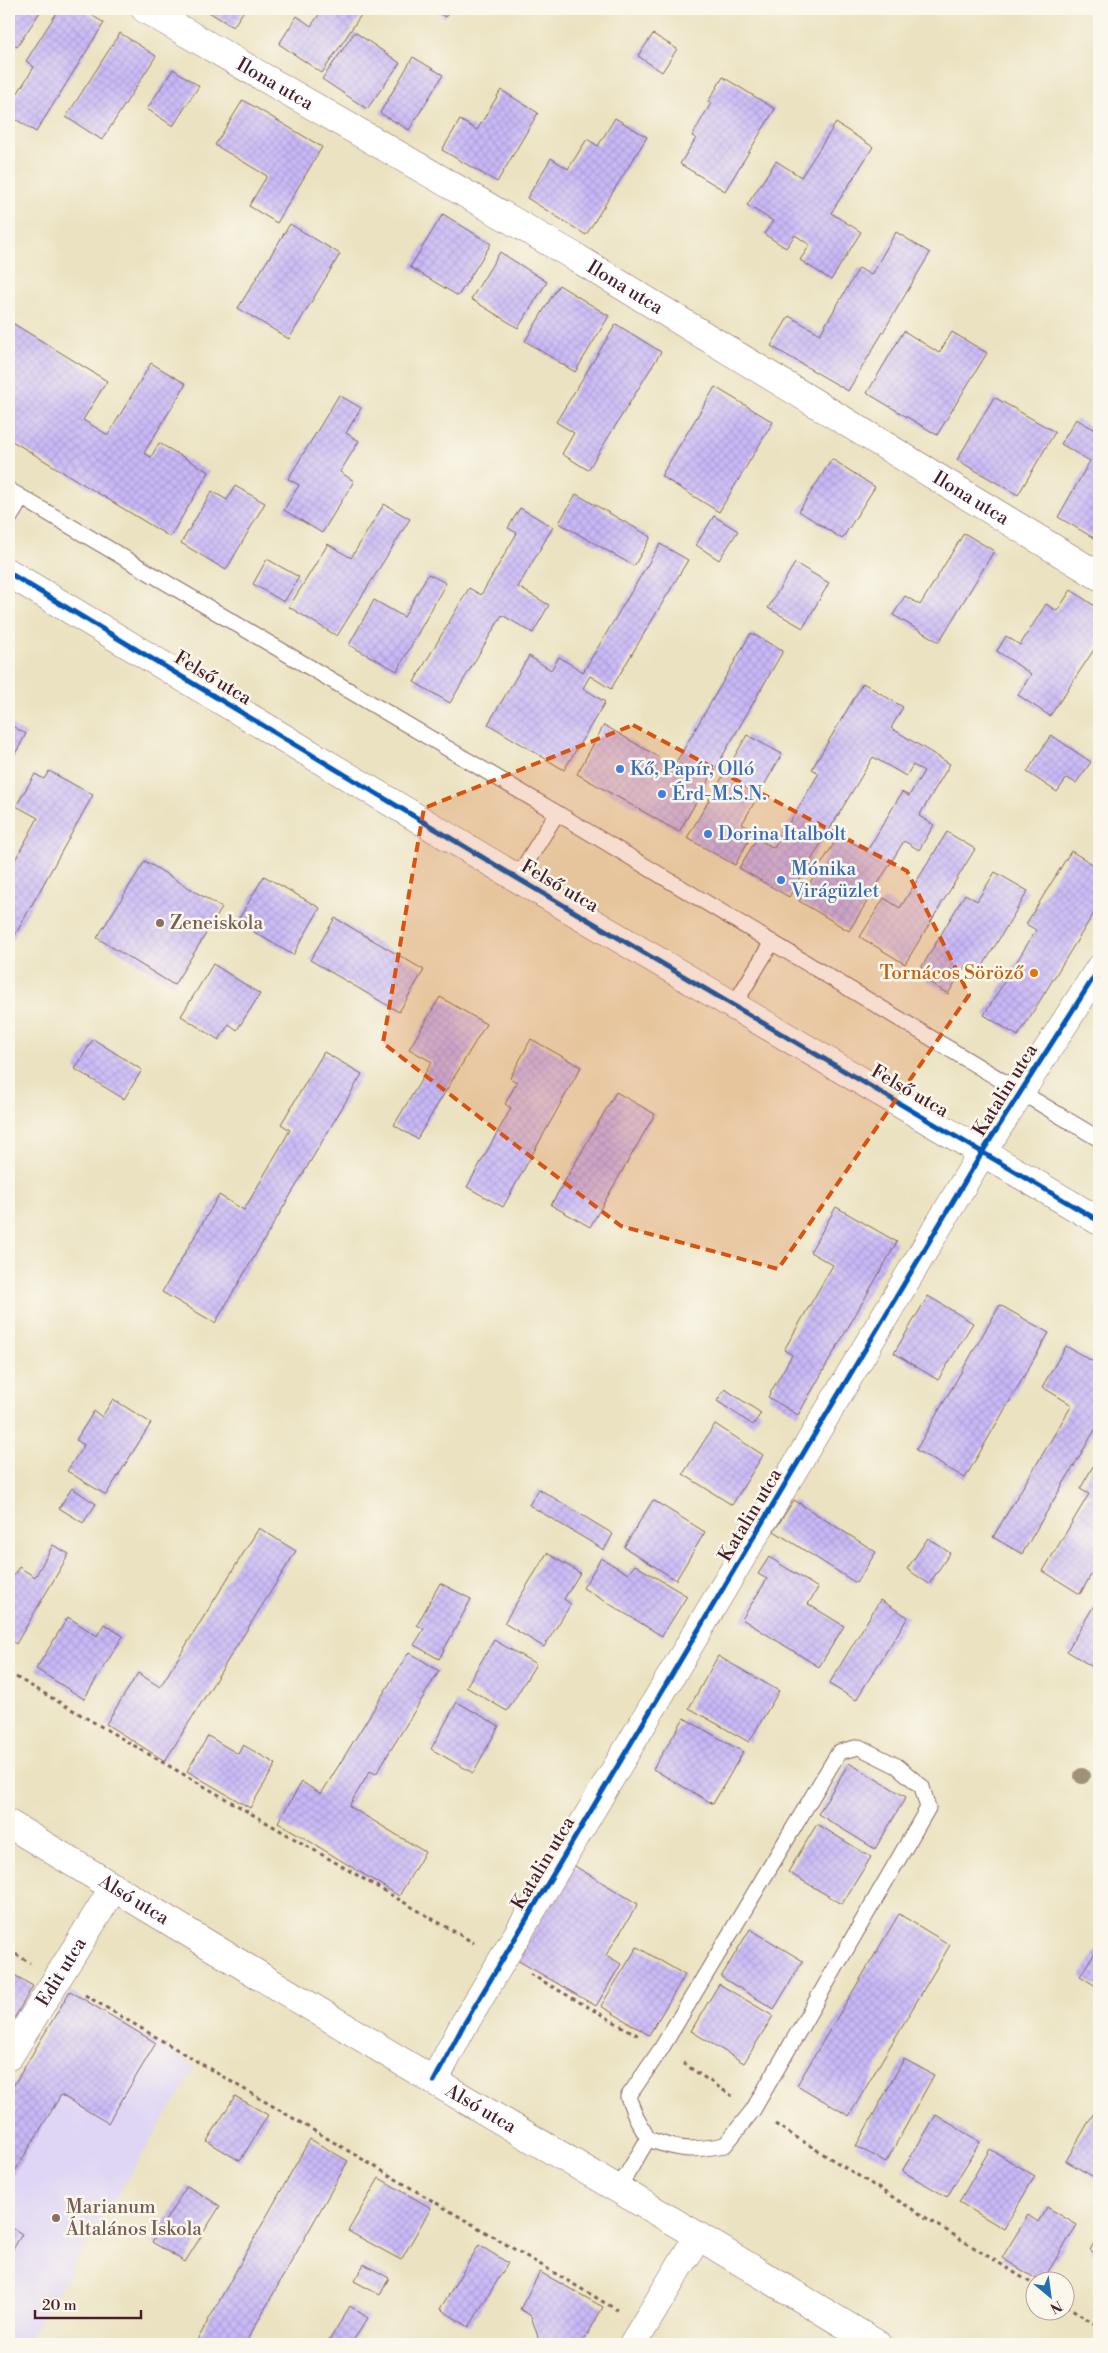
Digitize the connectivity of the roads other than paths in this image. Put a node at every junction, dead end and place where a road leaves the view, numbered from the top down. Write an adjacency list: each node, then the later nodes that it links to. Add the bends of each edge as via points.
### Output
1 (145, 9): 5 (street, Ilona utca, via 577,258)
2 (15, 494): 3 (lane); 6 (lane)
3 (9, 518)
4 (9, 573): 7 (street, Felső utca)
5 (1099, 576)
6 (557, 813): 7 (lane); 8 (lane)
7 (517, 878): 10 (street, Felső utca)
8 (772, 942): 10 (lane); 11 (lane)
9 (1099, 969): 11 (street, Katalin utca)
10 (734, 1005): 13 (street, Felső utca)
11 (1021, 1093): 12 (lane); 13 (street, Katalin utca)
12 (1099, 1139)
13 (983, 1151): 14 (street, Felső utca); 18 (street, Katalin utca, via 463,2026)
14 (1099, 1221)
15 (9, 1824): 16 (street, Alsó utca)
16 (114, 1887): 17 (street, Edit utca); 18 (street, Alsó utca)
17 (9, 2056)
18 (434, 2081): 20 (street, Alsó utca)
19 (648, 2138): 19 (lane, via 628,2097 661,2049 839,1752 859,1747 897,1766 922,1787 928,1808 753,2110 725,2145 695,2151 675,2149); 20 (lane)
20 (618, 2188): 21 (street, Alsó utca)
21 (698, 2236): 22 (street); 23 (street, Alsó utca)
22 (639, 2335)
23 (877, 2344)

